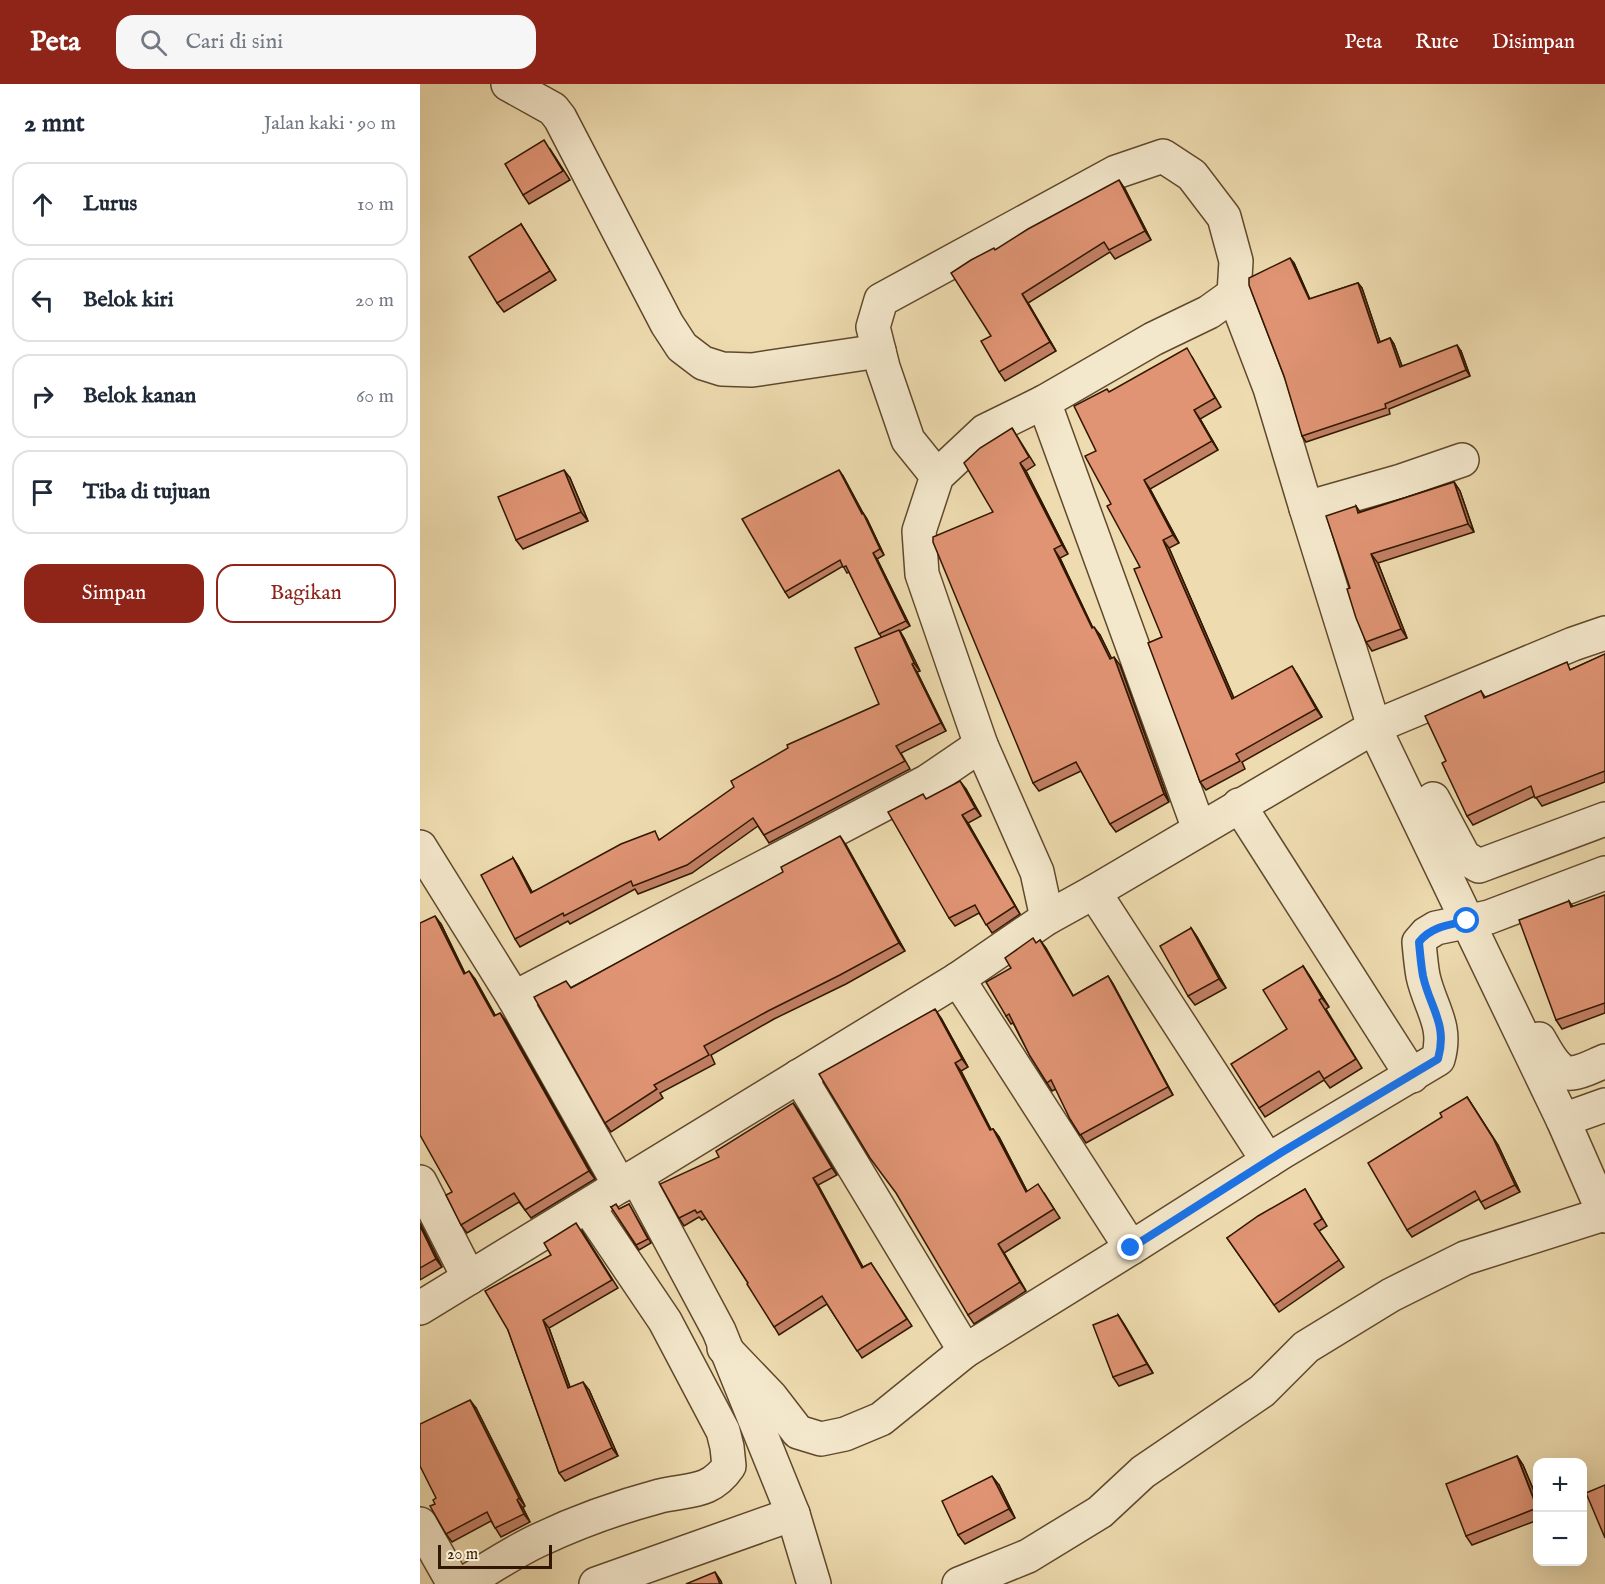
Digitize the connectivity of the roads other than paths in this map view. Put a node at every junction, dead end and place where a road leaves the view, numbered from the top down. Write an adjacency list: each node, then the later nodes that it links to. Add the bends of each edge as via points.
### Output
1 (508, 84): 3 (street, via 554,109 667,324 682,347 703,363 722,369 752,370)
2 (1234, 294): 3 (street, via 1236,261 1224,217 1192,175 1163,156 1116,172 881,300 873,327); 4 (street, via 1209,312 1153,339); 7 (street, via 1270,388)
3 (879, 351): 6 (street, via 908,440)
4 (1044, 402): 6 (street, via 985,431); 13 (street)
5 (1462, 460): 7 (street)
6 (937, 476): 10 (street, via 919,531 922,574)
7 (1306, 508): 9 (street)
8 (1605, 633): 9 (street)
9 (1384, 723): 11 (street); 12 (street, via 1464,857 1479,866); 18 (street)
10 (981, 745): 17 (street, via 1037,872); 20 (street, via 928,781)
11 (1239, 806): 13 (street); 23 (street)
12 (1605, 819)
13 (1199, 830): 16 (street)
14 (420, 847): 20 (street)
15 (1605, 873): 18 (street)
16 (1094, 892): 17 (street); 26 (street)
17 (1047, 918): 19 (street)
18 (1478, 919): 21 (street, via 1556,1064 1572,1073); 23 (street, via 1436,928 1419,942 1423,977 1441,1025 1443,1043 1438,1059); 25 (street)
19 (958, 979): 22 (street); 31 (street)
20 (514, 998): 27 (street)
21 (1605, 1061)
22 (799, 1076): 27 (street); 35 (street)
23 (1412, 1076): 26 (street)
24 (1605, 1105): 25 (street)
25 (1563, 1120): 30 (street)
26 (1268, 1161): 31 (street)
27 (628, 1181): 29 (street); 34 (street, via 719,1331)
28 (420, 1182): 32 (street)
29 (588, 1207): 32 (street); 39 (street, via 665,1321 723,1431 729,1466 715,1483 702,1489 661,1496 537,1540)
30 (1605, 1215): 42 (street, via 1465,1258 1391,1295 1306,1347 1262,1391 1143,1472 1100,1512 1028,1556)
31 (1131, 1248): 35 (street)
32 (469, 1278): 33 (street)
33 (420, 1308)
34 (724, 1348): 35 (street, via 798,1432 821,1439 881,1419); 36 (street)
35 (965, 1351)
36 (793, 1514): 40 (street); 41 (street)
37 (420, 1524): 38 (street)
38 (454, 1584)
39 (463, 1584)
40 (596, 1584)
41 (814, 1584)
42 (959, 1584)

